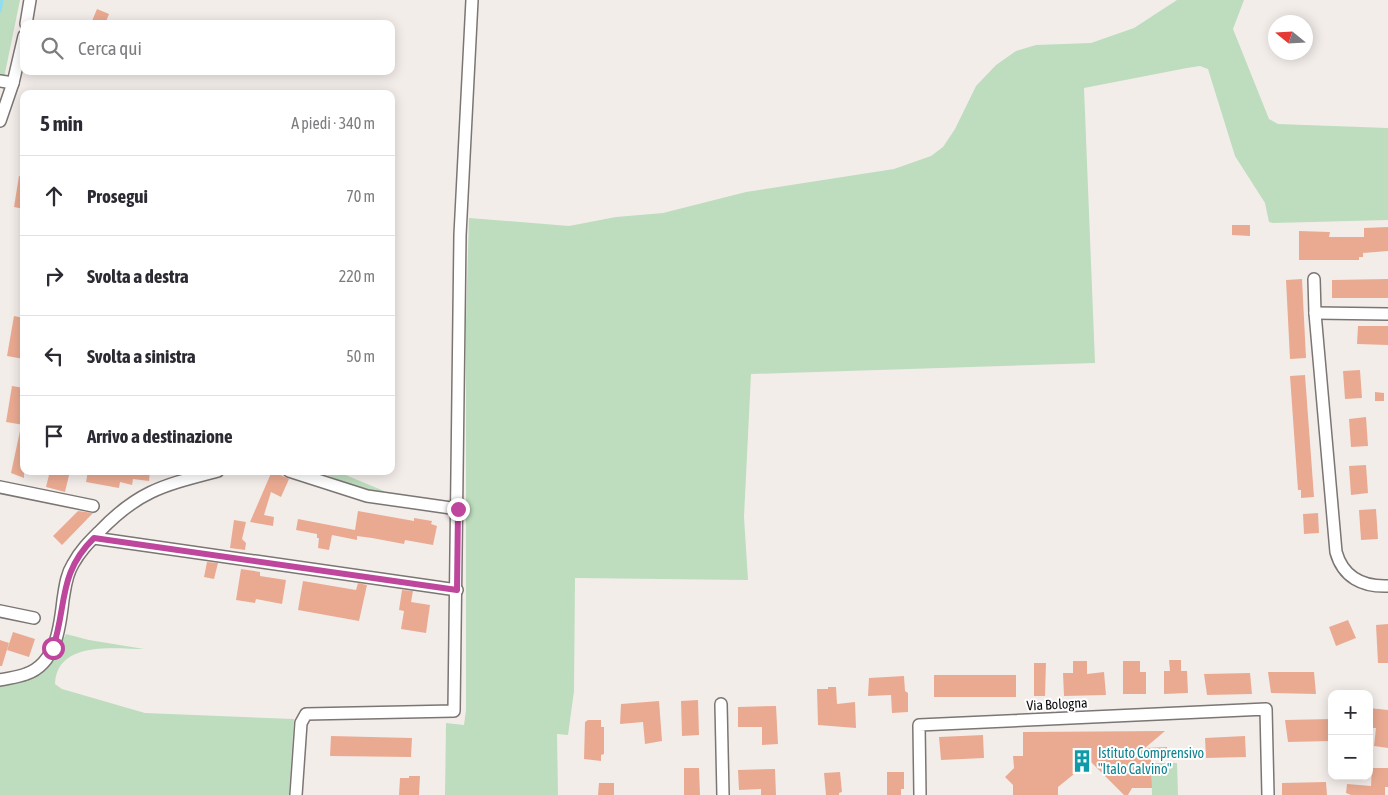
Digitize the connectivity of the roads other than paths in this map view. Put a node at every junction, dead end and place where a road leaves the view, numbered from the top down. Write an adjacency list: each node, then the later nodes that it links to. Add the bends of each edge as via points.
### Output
1 (30, 0): 3 (street)
2 (472, 0): 14 (street, via 460,235)
3 (27, 20)
4 (20, 46): 5 (street)
5 (5, 82): 6 (street, via 7,102)
6 (0, 121)
7 (1314, 279): 8 (street)
8 (1315, 313): 9 (street); 16 (street, via 1336,552 1340,564 1356,580)
9 (1388, 314)
10 (203, 475): 15 (street, via 165,485 136,498)
11 (301, 475): 14 (street, via 367,496)
12 (0, 487): 13 (street)
13 (93, 506)
14 (458, 509): 17 (street)
15 (94, 538): 17 (street); 20 (street, via 71,566 59,628 43,664 28,674)
16 (1388, 586)
17 (457, 590): 22 (street, via 454,712 306,714 301,723)
18 (0, 611): 19 (street)
19 (34, 618)
20 (0, 680)
21 (721, 704): 23 (street)
22 (296, 795)
23 (723, 795)
24 (920, 795): 25 (street, Via Bologna, via 919,725 1266,709)
25 (1268, 795)

